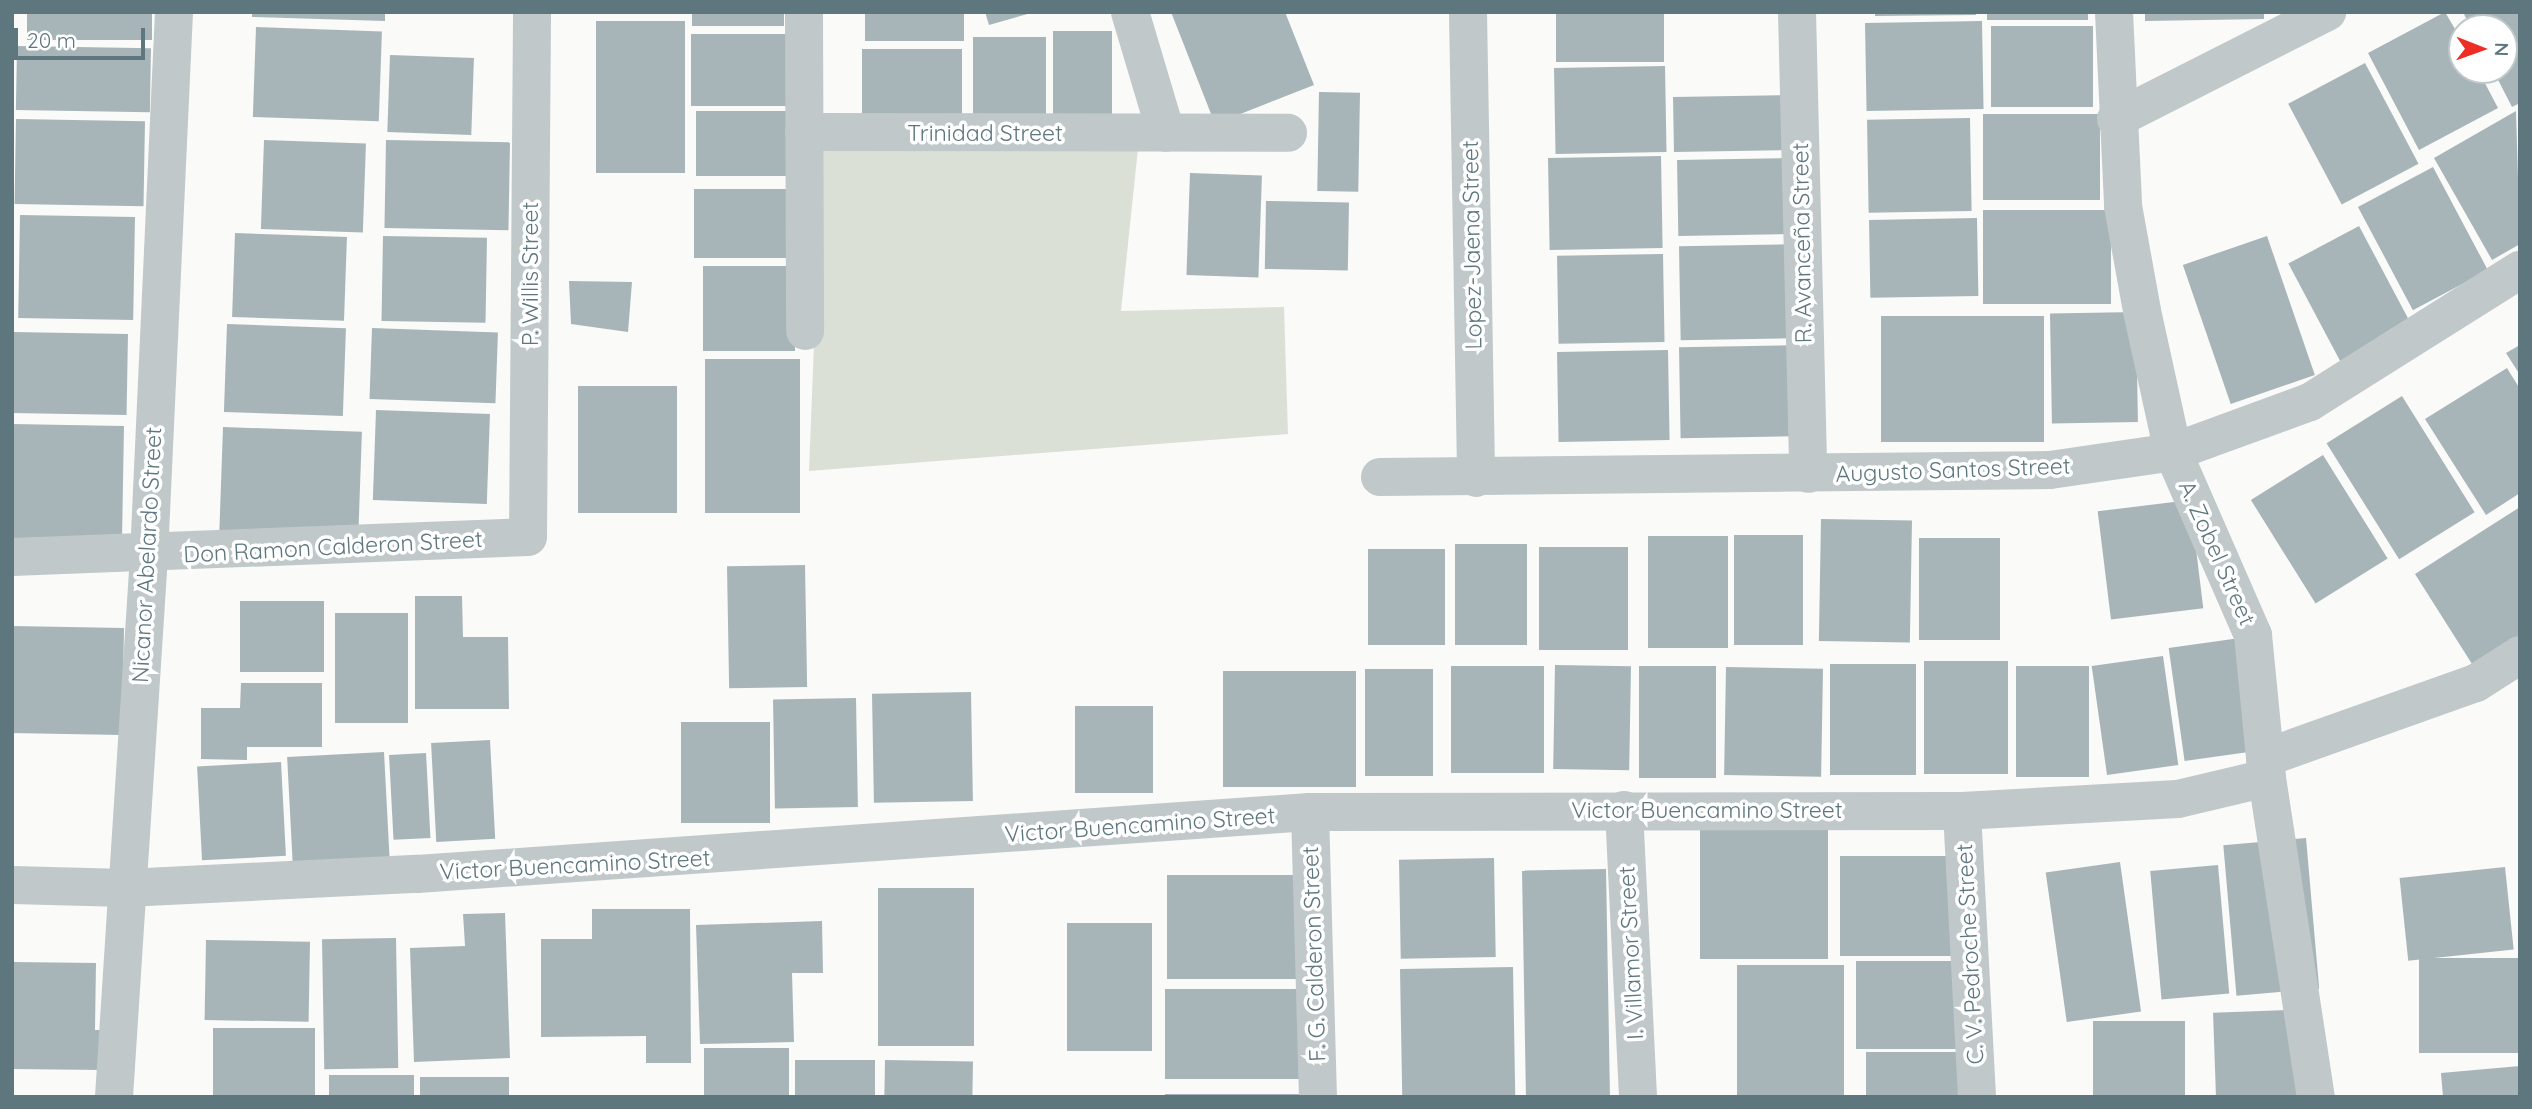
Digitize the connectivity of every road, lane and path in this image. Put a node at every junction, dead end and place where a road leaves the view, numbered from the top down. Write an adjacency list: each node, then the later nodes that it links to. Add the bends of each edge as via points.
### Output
1 (174, 12): 20 (street, Nicanor Abelardo Street)
2 (532, 12): 19 (street, P. Willis Street)
3 (804, 12): 10 (street)
4 (1129, 12): 11 (street)
5 (1468, 12): 18 (street, Lopez-Jaena Street)
6 (1797, 12): 16 (street, R. Avanceña Street)
7 (2114, 12): 9 (street, A. Zobel Street)
8 (2326, 12): 9 (street)
9 (2116, 119): 15 (street, A. Zobel Street, via 2123,206)
10 (804, 132): 11 (street, Trinidad Street); 14 (street)
11 (1166, 134): 12 (street, Trinidad Street)
12 (1288, 134)
13 (2520, 270): 15 (street, Augusto Santos Street, via 2309,402)
14 (805, 331)
15 (2173, 452): 16 (street, Augusto Santos Street, via 2050,470); 23 (street, A. Zobel Street, via 2253,635)
16 (1808, 474): 18 (street, Augusto Santos Street)
17 (1380, 477): 18 (street, Augusto Santos Street)
18 (1476, 478)
19 (528, 537): 20 (street, Don Ramon Calderon Street)
20 (149, 556): 21 (street, Don Ramon Calderon Street); 28 (street, Nicanor Abelardo Street)
21 (12, 557)
22 (2520, 655): 23 (street, Victor Buencamino Street, via 2476,683)
23 (2266, 768): 25 (street, Victor Buencamino Street, via 2178,799); 33 (street, A. Zobel Street)
24 (1624, 810): 25 (street, Victor Buencamino Street); 26 (street, Victor Buencamino Street); 31 (street, I. Villamor Street)
25 (1962, 811): 32 (street, C. V. Pedroche Street)
26 (1310, 812): 28 (street, Victor Buencamino Street, via 750,855); 30 (street, F. G. Calderon Street)
27 (12, 885): 28 (street, Victor Buencamino Street)
28 (126, 888): 29 (street, Nicanor Abelardo Street)
29 (114, 1097)
30 (1318, 1097)
31 (1638, 1097)
32 (1977, 1097)
33 (2316, 1097)

